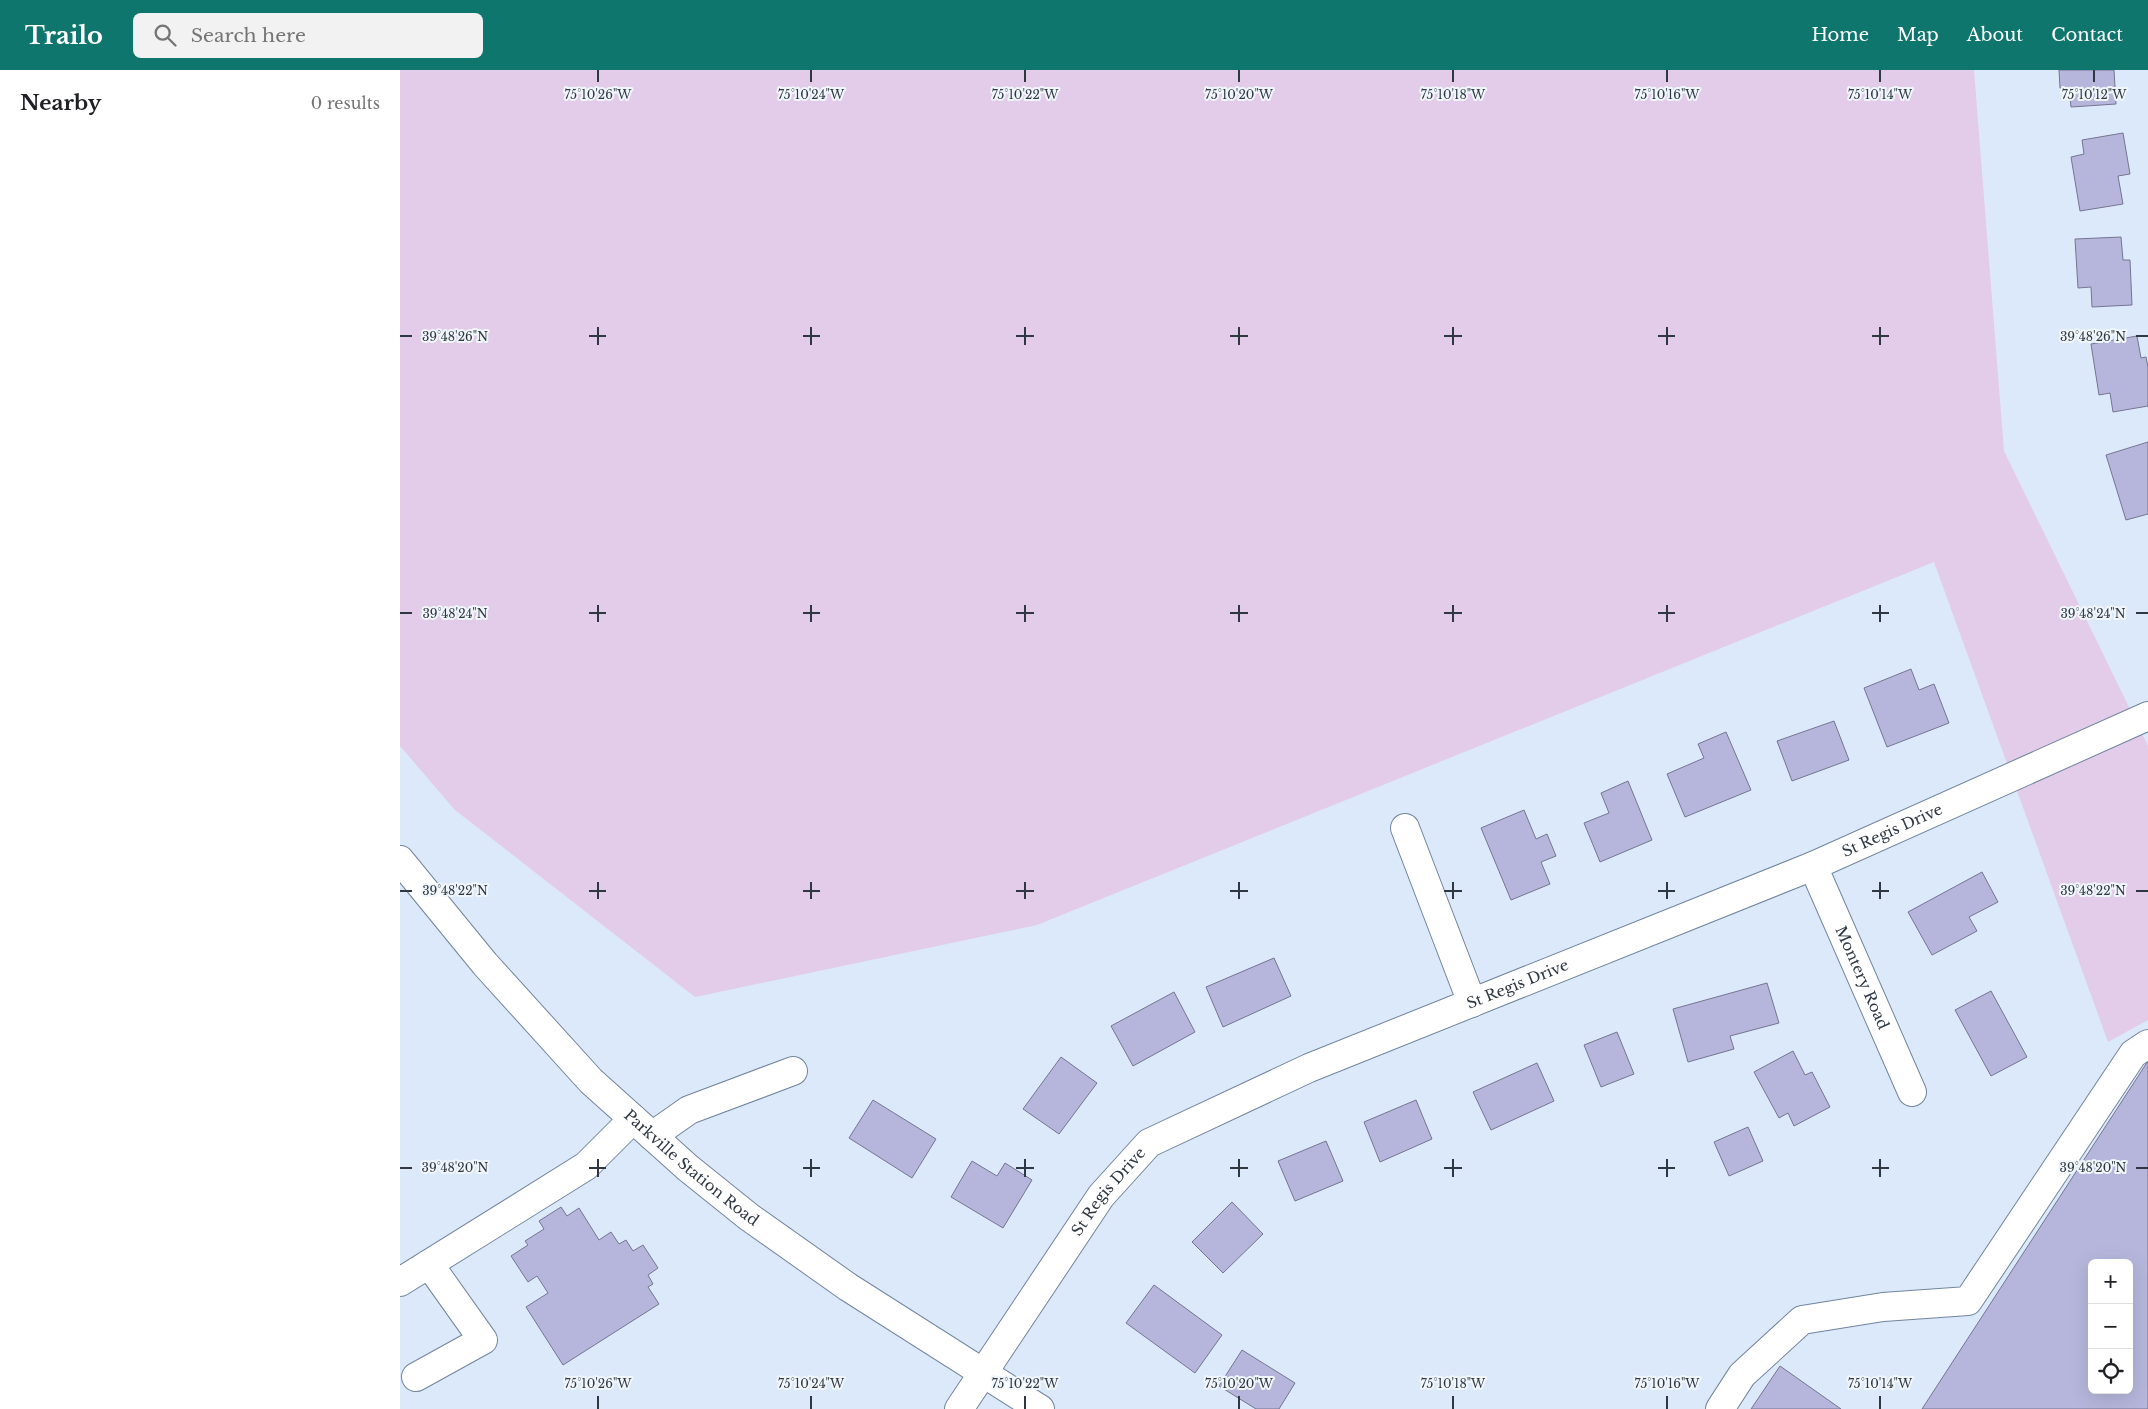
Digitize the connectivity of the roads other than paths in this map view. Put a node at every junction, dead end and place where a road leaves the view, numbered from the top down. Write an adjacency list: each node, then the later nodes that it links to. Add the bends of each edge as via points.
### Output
1 (2148, 716): 4 (street, St Regis Drive)
2 (1404, 828): 5 (street)
3 (400, 860): 9 (street, Parkville Station Road, via 485,964 591,1081)
4 (1813, 866): 5 (street, St Regis Drive); 8 (street, Montery Road)
5 (1472, 1003): 12 (street, St Regis Drive, via 1309,1068 1149,1143 1101,1196)
6 (2148, 1044): 16 (street, via 2133,1054 1968,1301 1883,1307 1802,1320 1742,1375)
7 (793, 1071): 9 (street)
8 (1912, 1092)
9 (643, 1127): 10 (street); 12 (street, Parkville Station Road, via 749,1218 848,1287)
10 (429, 1264): 11 (street); 13 (street, via 483,1340)
11 (400, 1282)
12 (984, 1372): 14 (street, St Regis Drive); 15 (street, Parkville Station Road)
13 (416, 1377)
14 (959, 1409)
15 (1040, 1409)
16 (1720, 1409)

